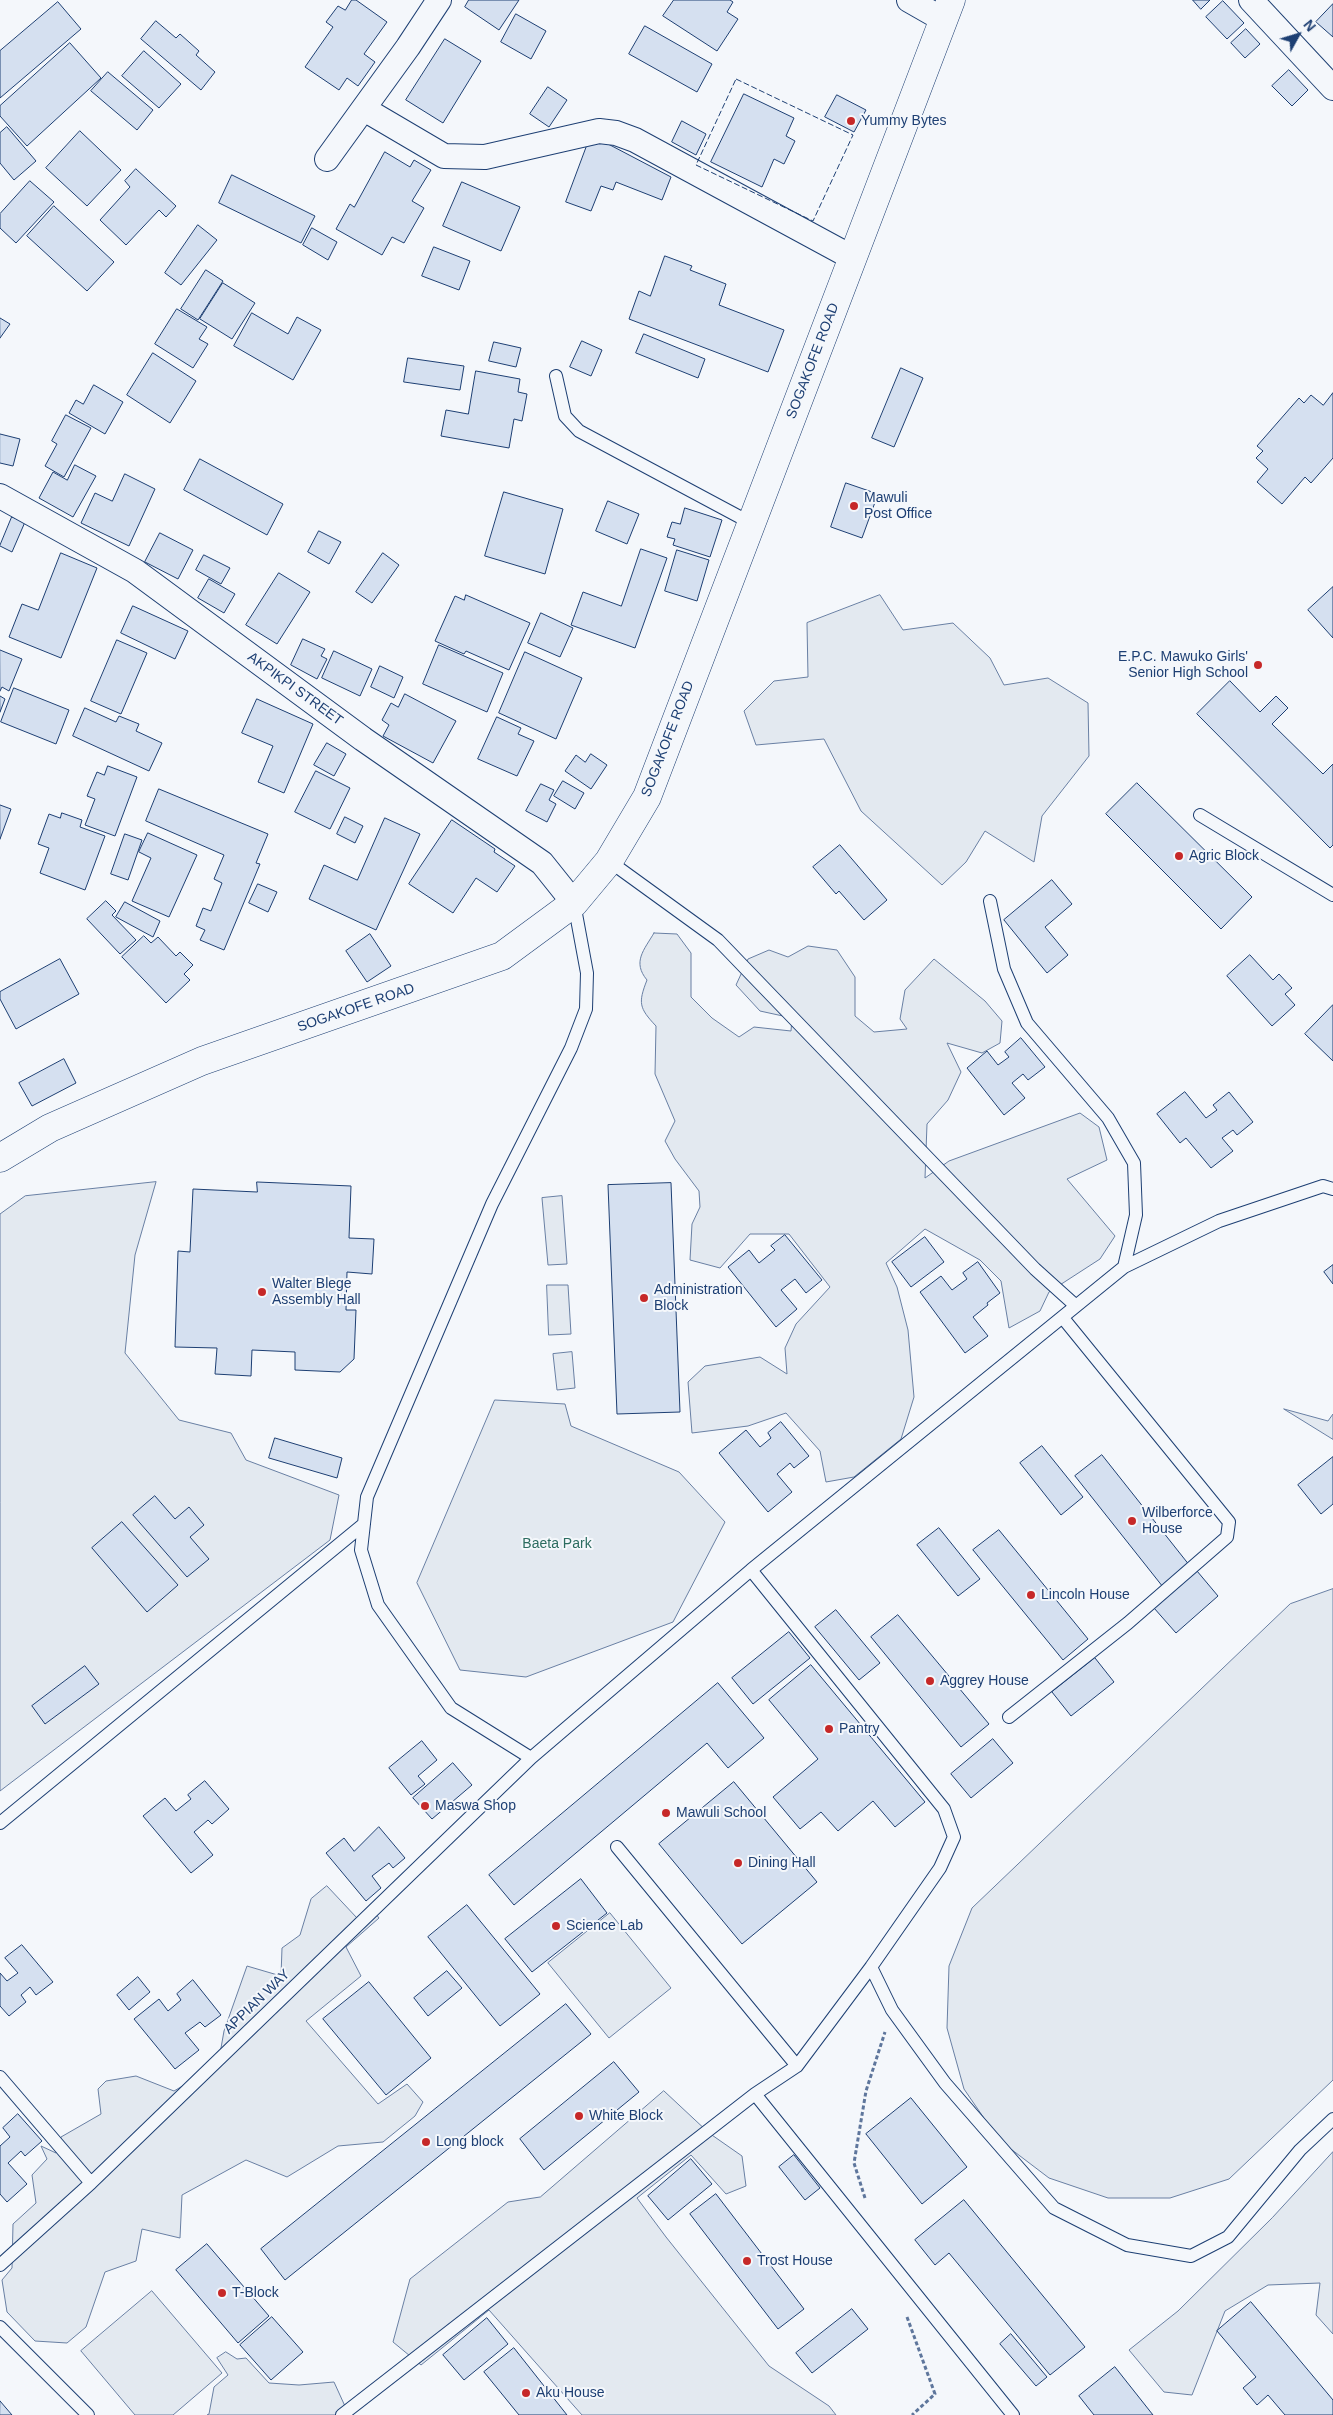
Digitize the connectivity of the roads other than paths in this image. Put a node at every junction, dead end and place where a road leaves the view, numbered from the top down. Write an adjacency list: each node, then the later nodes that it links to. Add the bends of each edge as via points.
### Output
1 (439, 0): 6 (street)
2 (909, 0): 4 (street)
3 (1251, 0): 5 (street)
4 (948, 10): 8 (main road, SOGAKOFE ROAD)
5 (1333, 88)
6 (364, 109): 7 (street); 8 (street, via 444,156 485,157 599,130 616,133)
7 (327, 159)
8 (853, 258): 11 (main road, SOGAKOFE ROAD)
9 (556, 376): 11 (lane, via 564,416 579,431)
10 (0, 496): 16 (street, AKPIKPI STREET, via 135,571 363,739 542,863)
11 (752, 522): 13 (main road, SOGAKOFE ROAD, via 647,797)
12 (1200, 814): 14 (lane)
13 (609, 861): 16 (main road, SOGAKOFE ROAD); 20 (lane, via 718,940 1022,1256)
14 (1333, 895)
15 (990, 901): 19 (lane, via 1004,969 1027,1023 1108,1118 1134,1163 1136,1215)
16 (574, 903): 17 (main road, SOGAKOFE ROAD, via 502,956 202,1061 50,1128); 22 (lane, via 587,973 586,1009 571,1048 492,1204 367,1497)
17 (0, 1158)
18 (1333, 1188): 19 (lane, APPIAN WAY, via 1323,1186 1219,1221)
19 (1124, 1267): 20 (lane, APPIAN WAY)
20 (1076, 1306): 21 (lane, APPIAN WAY)
21 (1063, 1318): 23 (lane, APPIAN WAY); 24 (lane, via 1229,1522 1227,1537 1128,1623)
22 (364, 1524): 25 (lane, via 362,1550 378,1605 445,1700 451,1708); 26 (lane)
23 (751, 1570): 25 (lane, APPIAN WAY); 28 (lane, via 944,1810 954,1837 940,1868)
24 (1009, 1717)
25 (531, 1758): 33 (lane, APPIAN WAY)
26 (0, 1823)
27 (617, 1847): 29 (lane)
28 (871, 1967): 29 (lane); 32 (lane, via 892,2010 945,2083 1054,2208 1127,2245 1191,2256 1228,2237 1300,2150)
29 (797, 2066): 31 (lane)
30 (0, 2077): 33 (lane)
31 (755, 2094): 37 (lane); 38 (lane)
32 (1333, 2119)
33 (91, 2183): 34 (lane, APPIAN WAY)
34 (0, 2264)
35 (0, 2327): 36 (lane)
36 (88, 2415)
37 (342, 2415)
38 (1012, 2415)

